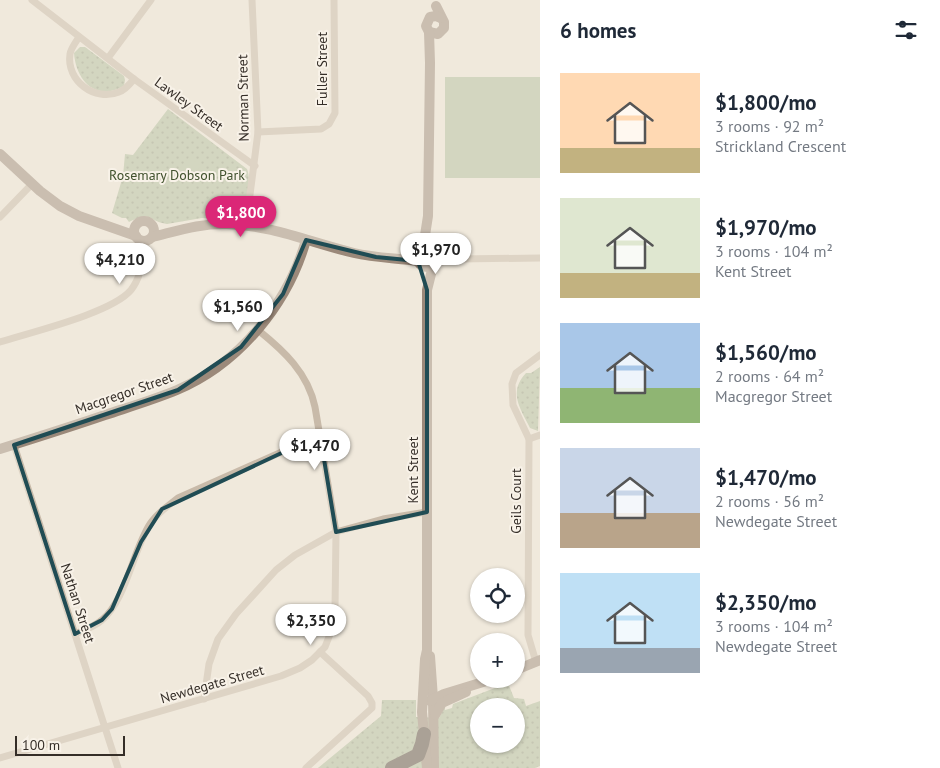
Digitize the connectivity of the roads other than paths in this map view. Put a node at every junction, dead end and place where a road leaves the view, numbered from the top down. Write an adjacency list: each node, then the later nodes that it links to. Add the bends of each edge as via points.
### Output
1 (32, 0): 8 (street, Lawley Street)
2 (151, 0): 9 (street)
3 (252, 0): 11 (street, Norman Street)
4 (334, 0): 11 (street, Fuller Street, via 335,113 329,124 322,129)
5 (437, 3): 6 (street)
6 (436, 17): 7 (street, via 444,26 443,31); 7 (street, via 426,23 426,28)
7 (434, 33): 15 (street, Kent Street, via 430,63)
8 (80, 37): 9 (street, Lawley Street); 10 (street, Lawley Street, via 70,54 73,74 82,86 95,93 111,94 120,92)
9 (108, 58): 10 (street, Lawley Street)
10 (134, 79): 13 (street, Lawley Street)
11 (258, 132): 13 (street, Norman Street)
12 (0, 154): 14 (street)
13 (255, 166): 19 (street, Norman Street)
14 (32, 184): 16 (street); 20 (street, via 79,216)
15 (428, 216): 24 (street, Kent Street); 27 (street, Kent Street)
16 (0, 218)
17 (151, 224): 18 (street, via 143,221); 21 (street); 22 (street, via 154,230)
18 (136, 225): 20 (street); 22 (street, via 134,232)
19 (246, 226): 21 (street, via 206,224); 23 (street)
20 (117, 228): 22 (street)
21 (175, 230): 22 (street)
22 (143, 238): 31 (street, via 141,274 117,302)
23 (306, 240): 25 (street); 30 (street, Macgregor Street, via 283,294)
24 (422, 249): 25 (street); 27 (street, via 430,248); 28 (street, via 418,255)
25 (391, 258): 28 (street)
26 (540, 258): 27 (street)
27 (435, 259): 28 (street, via 427,267); 29 (street, Kent Street)
28 (420, 263): 29 (street, Kent Street)
29 (427, 290): 38 (street, Kent Street)
30 (258, 330): 33 (street, Newdegate Street, via 282,350 306,380); 36 (street, Macgregor Street, via 224,361 178,390)
31 (0, 342)
32 (540, 355): 35 (street, Geils Court, via 516,373 512,384 514,405)
33 (320, 435): 39 (street, Newdegate Street); 40 (street, via 178,498 162,509 150,523 112,609 89,629)
34 (540, 435): 35 (street)
35 (528, 439): 43 (street, Geils Court, via 528,635)
36 (14, 445): 37 (street, Macgregor Street); 40 (street, Nathan Street)
37 (0, 450)
38 (427, 512): 39 (street, via 383,519); 41 (street, Kent Street)
39 (336, 532): 42 (street, Newdegate Street, via 335,609 332,629); 48 (street, via 295,555 276,570 236,614 218,639 209,664)
40 (75, 634): 51 (street, Nathan Street)
41 (428, 650): 47 (street, Kent Street); 50 (street, Kent Street, via 422,695)
42 (320, 652): 48 (street, Newdegate Street, via 300,668); 54 (street, via 368,696 372,708)
43 (538, 661): 44 (street)
44 (525, 666)
45 (470, 686): 47 (street)
46 (472, 688): 49 (street, via 442,704)
47 (433, 698): 49 (street, Kent Street); 50 (street, via 427,705)
48 (204, 699): 51 (street, Newdegate Street)
49 (434, 717): 57 (street, Kent Street)
50 (423, 727): 55 (highway, via 418,755); 56 (street, Kent Street)
51 (105, 728): 52 (street, Newdegate Street); 53 (street, Nathan Street)
52 (0, 758)
53 (118, 768)
54 (306, 768)
55 (392, 768)
56 (427, 768)
57 (434, 768)

